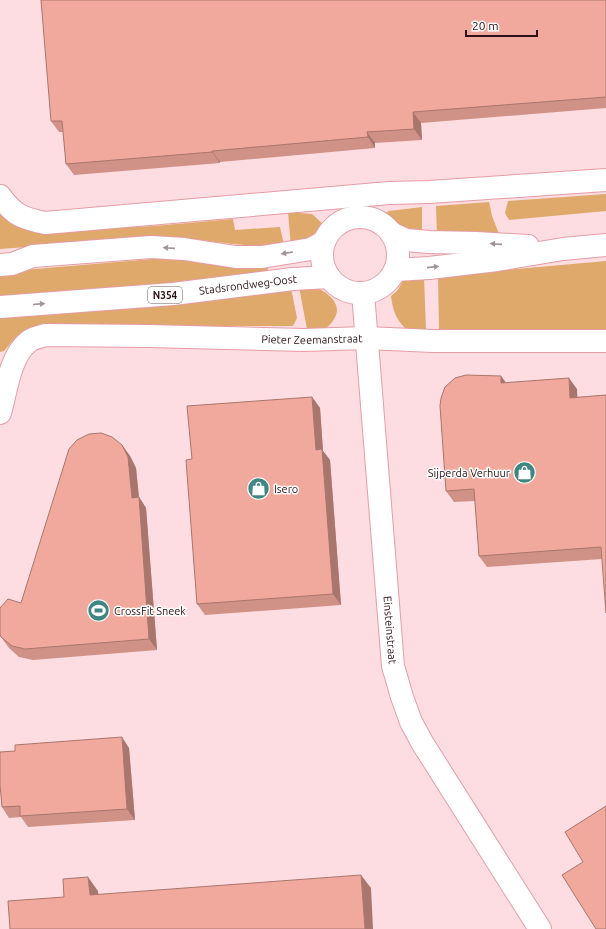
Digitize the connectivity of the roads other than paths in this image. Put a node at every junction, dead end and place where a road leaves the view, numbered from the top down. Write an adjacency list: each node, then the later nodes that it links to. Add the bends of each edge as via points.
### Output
1 (606, 180): 2 (street, via 389,193 45,223 24,218 9,208)
2 (0, 196)
3 (391, 233): 4 (street, via 374,220 355,217 337,225); 6 (street, one-way to 3, via 406,240); 10 (street, via 398,258)
4 (324, 242): 8 (street, one-way to 8, via 311,249 262,257 236,257 151,247); 11 (street, via 322,252)
5 (606, 245): 6 (street)
6 (563, 249): 10 (street, one-way to 6, via 497,260)
7 (0, 252): 8 (street)
8 (33, 256): 9 (street, via 12,264)
9 (0, 265)
10 (394, 270): 12 (street, via 383,285)
11 (329, 277): 12 (street, via 343,288); 13 (street, Stadsrondweg-Oost / N354, one-way to 11, via 173,294 292,279)
12 (363, 293): 14 (street, Einsteinstraat)
13 (0, 307)
14 (366, 338): 15 (street, Pieter Zeemanstraat, via 433,341); 16 (street, Pieter Zeemanstraat, via 304,340 45,335 29,340 22,348 12,367); 17 (street, Einsteinstraat, via 393,666 402,697 423,744)
15 (606, 341)
16 (0, 413)
17 (540, 929)

